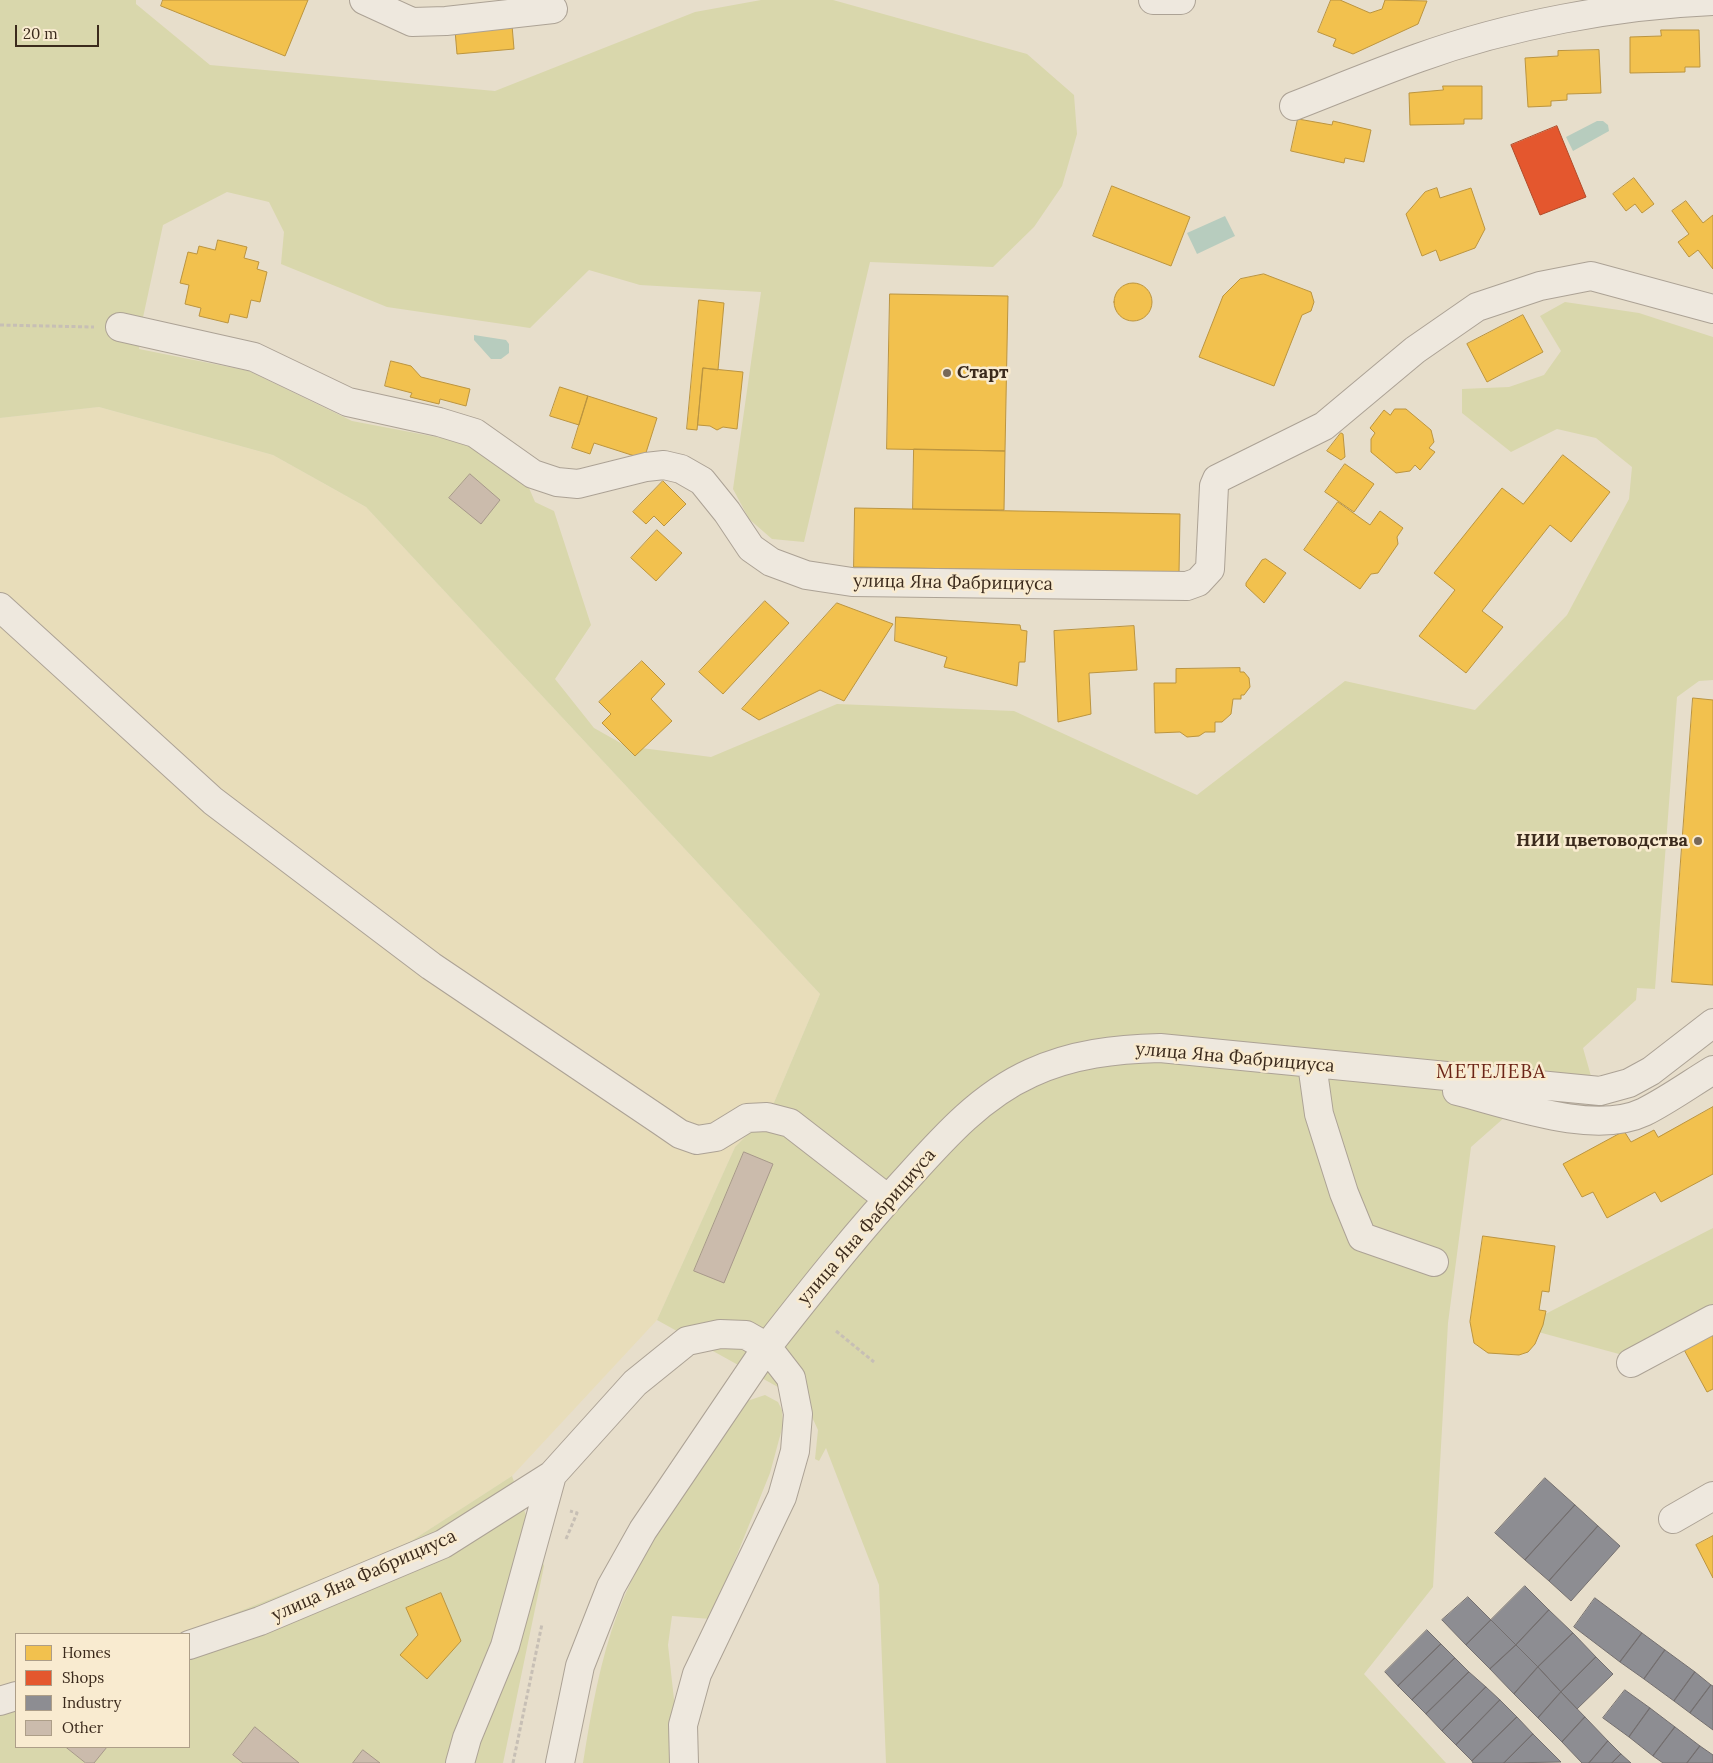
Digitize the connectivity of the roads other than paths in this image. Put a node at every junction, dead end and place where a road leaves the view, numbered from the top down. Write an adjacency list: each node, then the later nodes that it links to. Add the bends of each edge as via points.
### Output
1 (1153, 0): 2 (street)
2 (1181, 0)
3 (1713, 1): 6 (street, via 1660,3 1537,24 1420,57)
4 (376, 3): 5 (street, via 412,22)
5 (553, 8)
6 (1294, 106)
7 (1713, 309): 8 (street, улица Яна Фабрициуса, via 1591,276 1540,286 1477,307 1415,350 1324,426 1217,479 1210,569 1198,582 1187,586 852,582 806,575 771,562 752,548 702,480 681,469 664,465 578,484 557,482 534,474 475,433 348,402 254,357)
8 (120, 327)
9 (0, 607): 14 (street, via 213,801 431,966 674,1130 697,1140 716,1137 747,1118 767,1117 790,1123)
10 (1713, 1023): 12 (street, улица Яна Фабрициуса, via 1651,1071 1629,1083 1600,1091)
11 (1312, 1064): 12 (street, улица Яна Фабрициуса); 14 (street, улица Яна Фабрициуса, via 1160,1048 1118,1049 1081,1056 1031,1073 998,1092 970,1113); 15 (street, via 1319,1114 1362,1237)
12 (1363, 1068): 13 (street, via 1576,1121 1609,1122 1643,1113)
13 (1713, 1070)
14 (888, 1198): 17 (street, улица Яна Фабрициуса)
15 (1434, 1262)
16 (1713, 1318): 18 (street)
17 (767, 1347): 19 (street, улица Яна Фабрициуса, via 746,1335 720,1334 687,1341 635,1383); 26 (street, via 643,1530 611,1586 580,1666); 27 (street, улица Яна Фабрициуса, via 791,1378 798,1414 795,1452 782,1497 697,1674 683,1725)
18 (1631, 1363)
19 (552, 1475): 22 (street, улица Яна Фабрициуса, via 443,1544 260,1621); 25 (street, via 505,1646)
20 (1713, 1496): 21 (street)
21 (1673, 1519)
22 (190, 1645)
23 (15, 1696): 24 (street)
24 (0, 1701)
25 (460, 1763)
26 (560, 1763)
27 (684, 1763)

